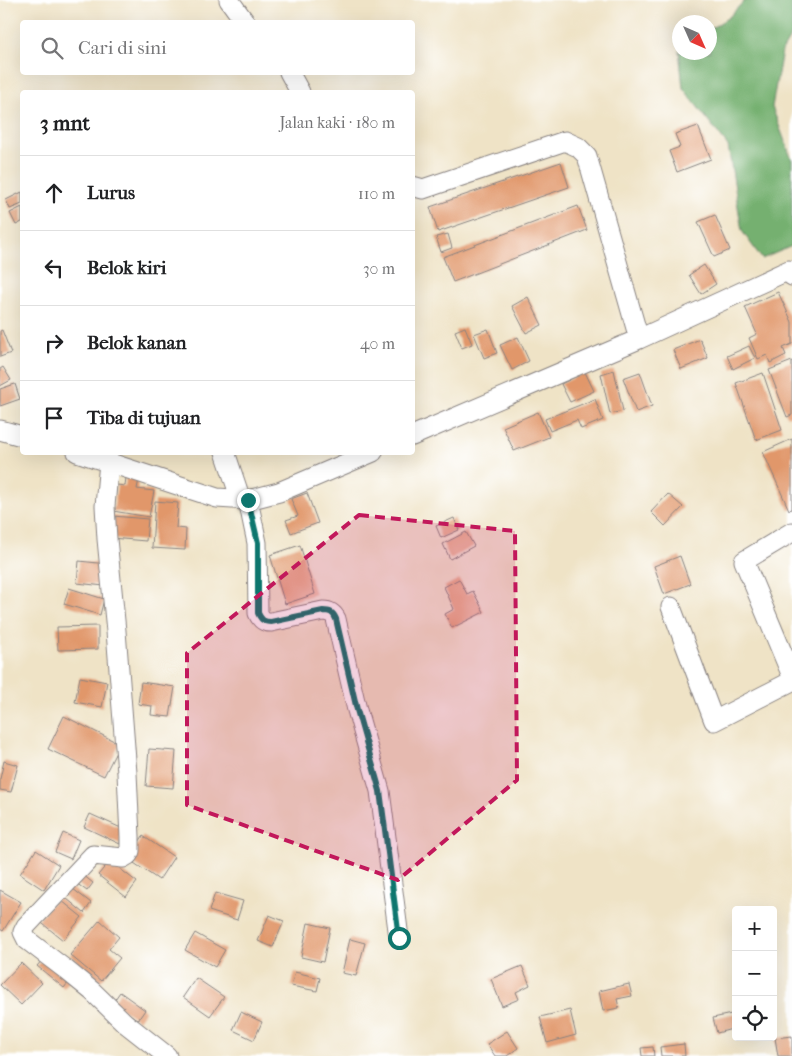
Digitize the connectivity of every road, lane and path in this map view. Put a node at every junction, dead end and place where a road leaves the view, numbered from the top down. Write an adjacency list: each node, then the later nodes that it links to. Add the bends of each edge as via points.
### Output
1 (229, 0): 2 (street)
2 (244, 20)
3 (291, 75): 4 (street)
4 (299, 90)
5 (415, 187): 7 (street, via 423,189 565,141 578,147 588,156)
6 (792, 276): 7 (street, via 789,270)
7 (639, 339): 10 (street)
8 (0, 430): 9 (street)
9 (20, 435)
10 (415, 435)
11 (87, 455): 14 (street)
12 (225, 455): 15 (street)
13 (366, 455): 15 (street, via 280,492)
14 (109, 462): 15 (street, via 218,498); 21 (street, via 106,539 116,631 130,851 123,858 93,855 23,932 26,940 65,968)
15 (244, 500): 20 (street, via 258,543 260,618 271,622 329,611 336,619 380,791)
16 (792, 532): 18 (street, via 744,561)
17 (671, 607): 19 (street, via 714,721)
18 (792, 676)
19 (792, 681)
20 (399, 938)
21 (167, 1056)

